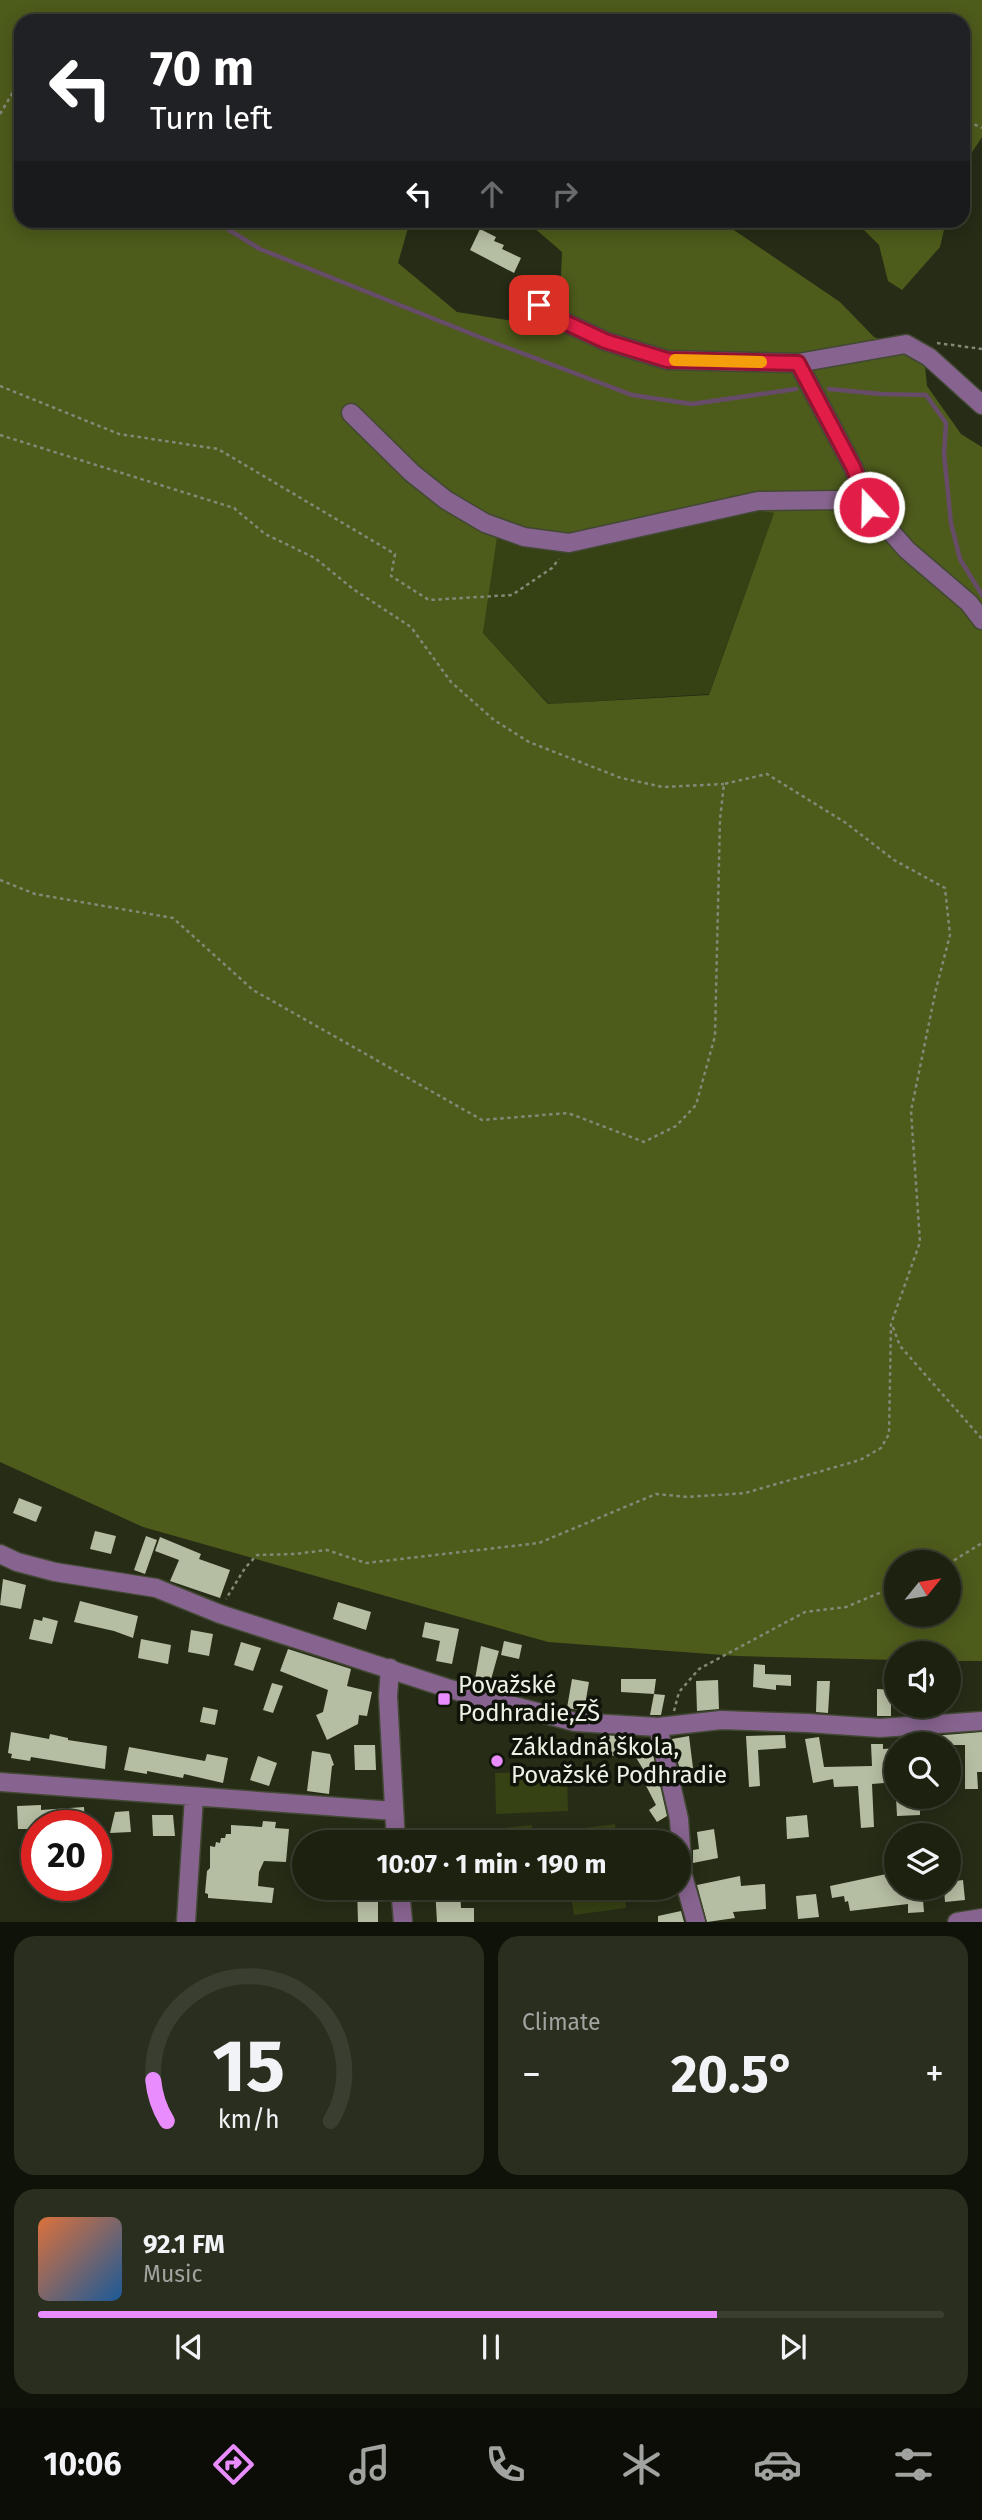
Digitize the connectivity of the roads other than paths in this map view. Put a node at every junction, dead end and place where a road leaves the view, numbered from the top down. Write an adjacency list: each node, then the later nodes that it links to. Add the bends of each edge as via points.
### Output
1 (523, 293): 2 (street, via 556,318 605,341 667,360)
2 (798, 363): 3 (street, via 906,344 929,357); 5 (street)
3 (982, 405)
4 (351, 413): 5 (street, via 446,500 485,523 524,537 569,542 758,501 837,500)
5 (869, 507): 6 (street, via 907,550 969,603)
6 (982, 620)
7 (0, 1554): 8 (street, via 55,1572 156,1588 220,1614)
8 (390, 1668): 10 (street, via 560,1719); 13 (street)
9 (982, 1721): 10 (street, via 880,1728 721,1720)
10 (664, 1726): 19 (street, via 680,1819 683,1876)
11 (0, 1782): 12 (street)
12 (194, 1797): 13 (street); 17 (street)
13 (394, 1811): 14 (street)
14 (395, 1830)
15 (401, 1900): 18 (street)
16 (982, 1918): 20 (street)
17 (186, 1922)
18 (402, 1922)
19 (696, 1922)
20 (957, 1922)

